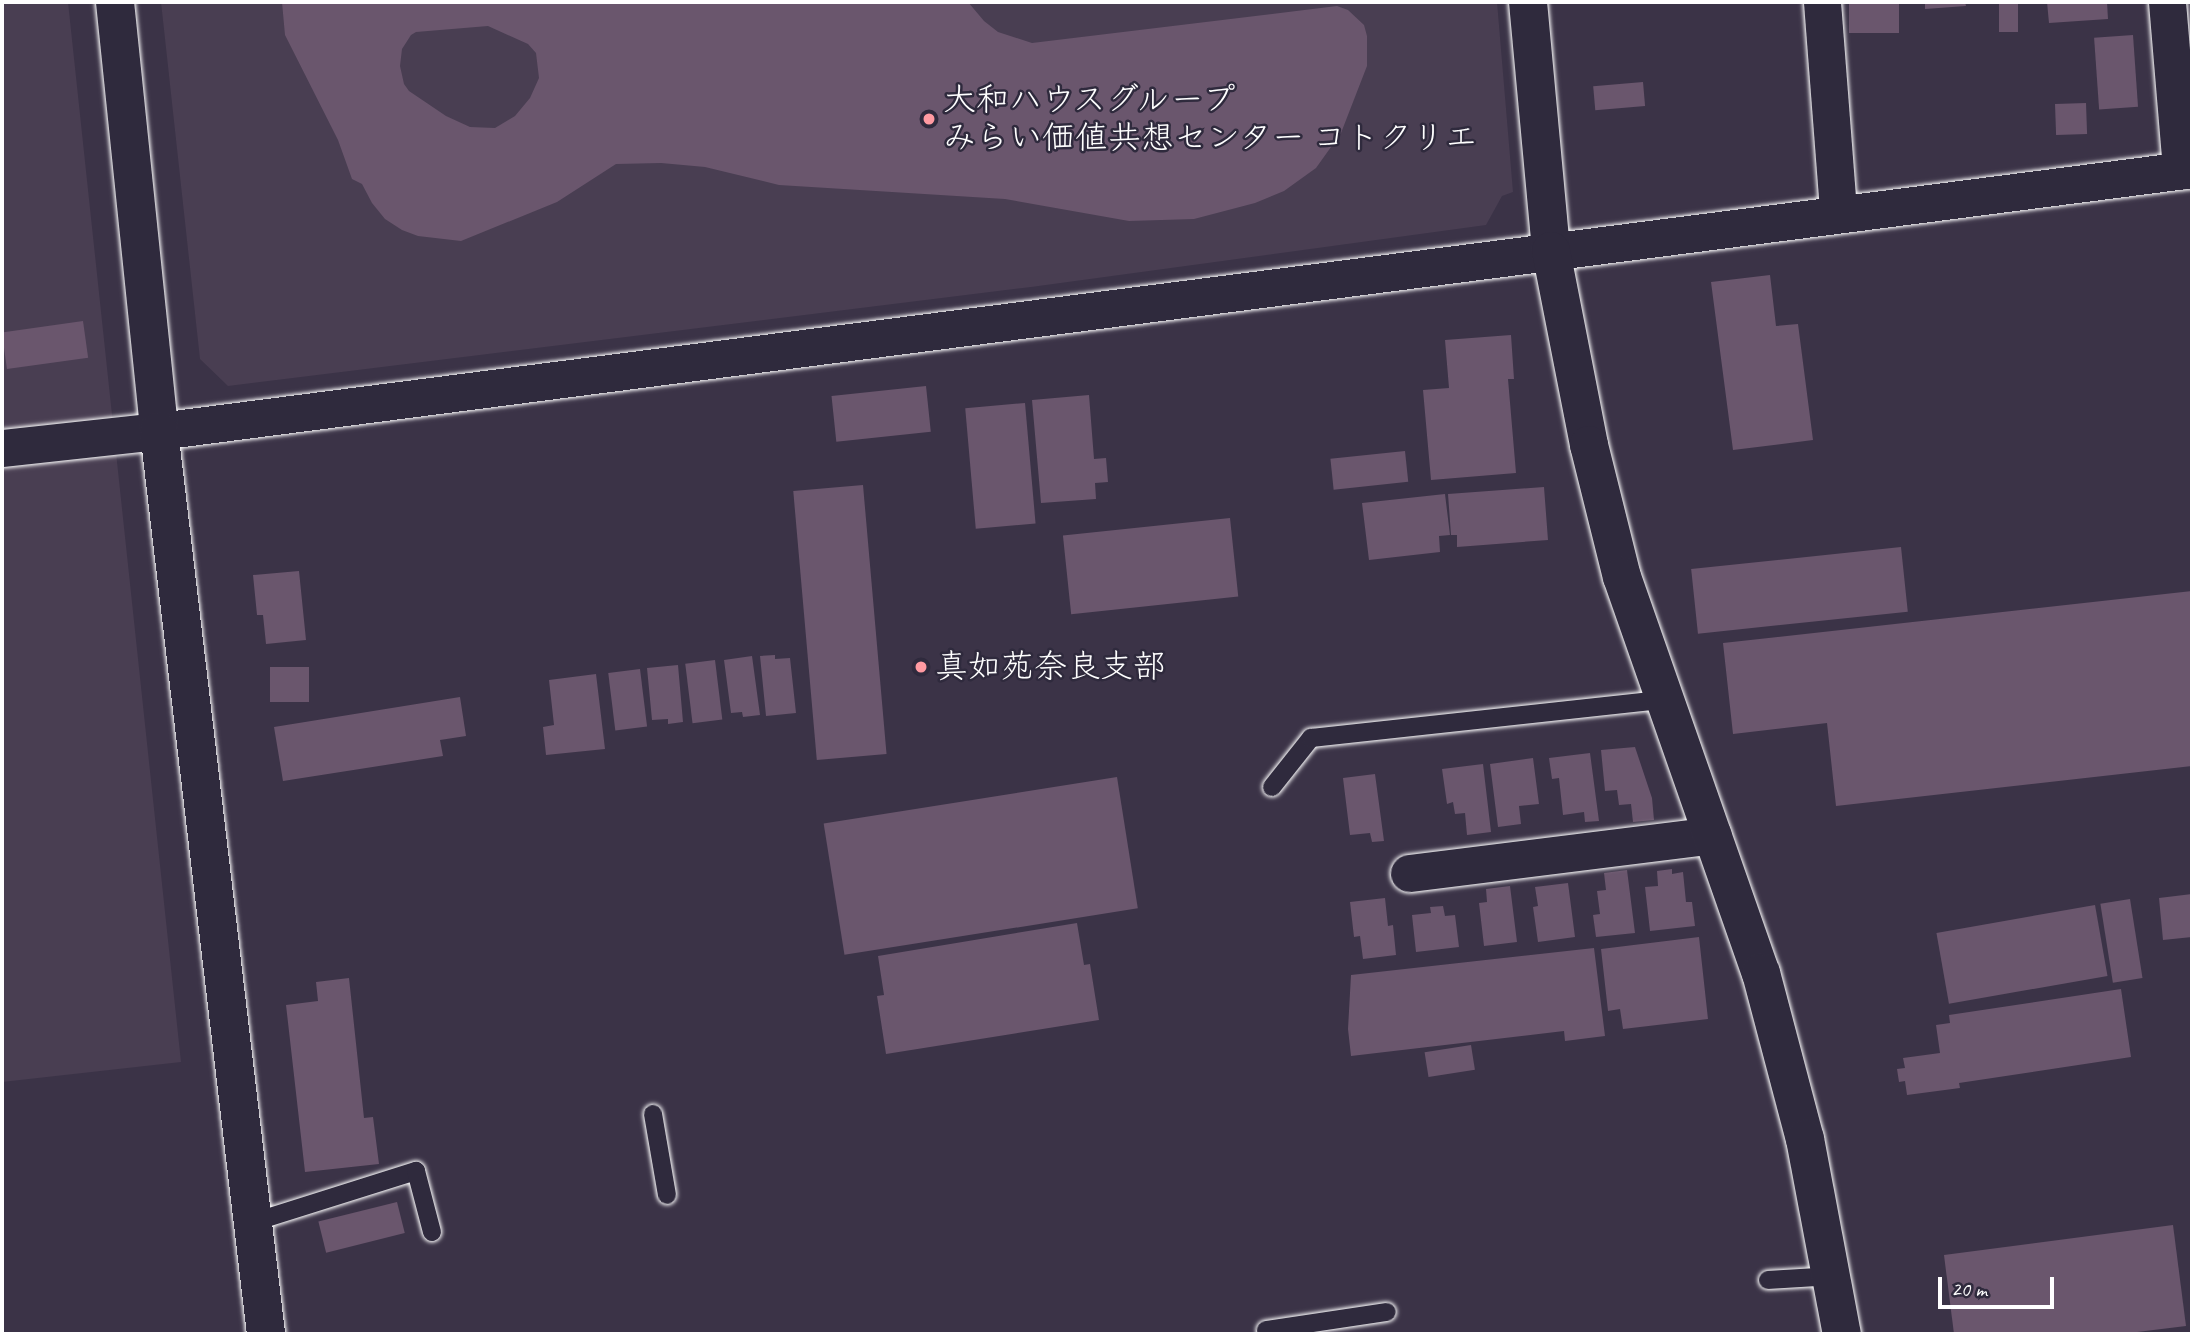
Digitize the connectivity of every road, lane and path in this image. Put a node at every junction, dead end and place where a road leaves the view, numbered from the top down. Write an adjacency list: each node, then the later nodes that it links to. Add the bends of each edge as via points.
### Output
1 (115, 2): 8 (street)
2 (1528, 2): 7 (street)
3 (1822, 2): 6 (street)
4 (2167, 2): 5 (street)
5 (2187, 170): 6 (street)
6 (1838, 212): 7 (street)
7 (1551, 251): 8 (street); 10 (street, via 1564,330 1615,550)
8 (159, 430): 9 (street); 16 (street)
9 (2, 448)
10 (1663, 701): 11 (lane, via 1311,738); 12 (street)
11 (1272, 787)
12 (1713, 835): 13 (street); 18 (street, via 1764,986 1805,1139)
13 (1409, 873)
14 (653, 1114): 15 (lane)
15 (667, 1195)
16 (254, 1222): 17 (lane, via 416,1171); 22 (street)
17 (432, 1232)
18 (1833, 1276): 19 (lane); 23 (street)
19 (1768, 1280)
20 (1387, 1312): 21 (lane)
21 (1266, 1330)
22 (266, 1334)
23 (1842, 1334)

